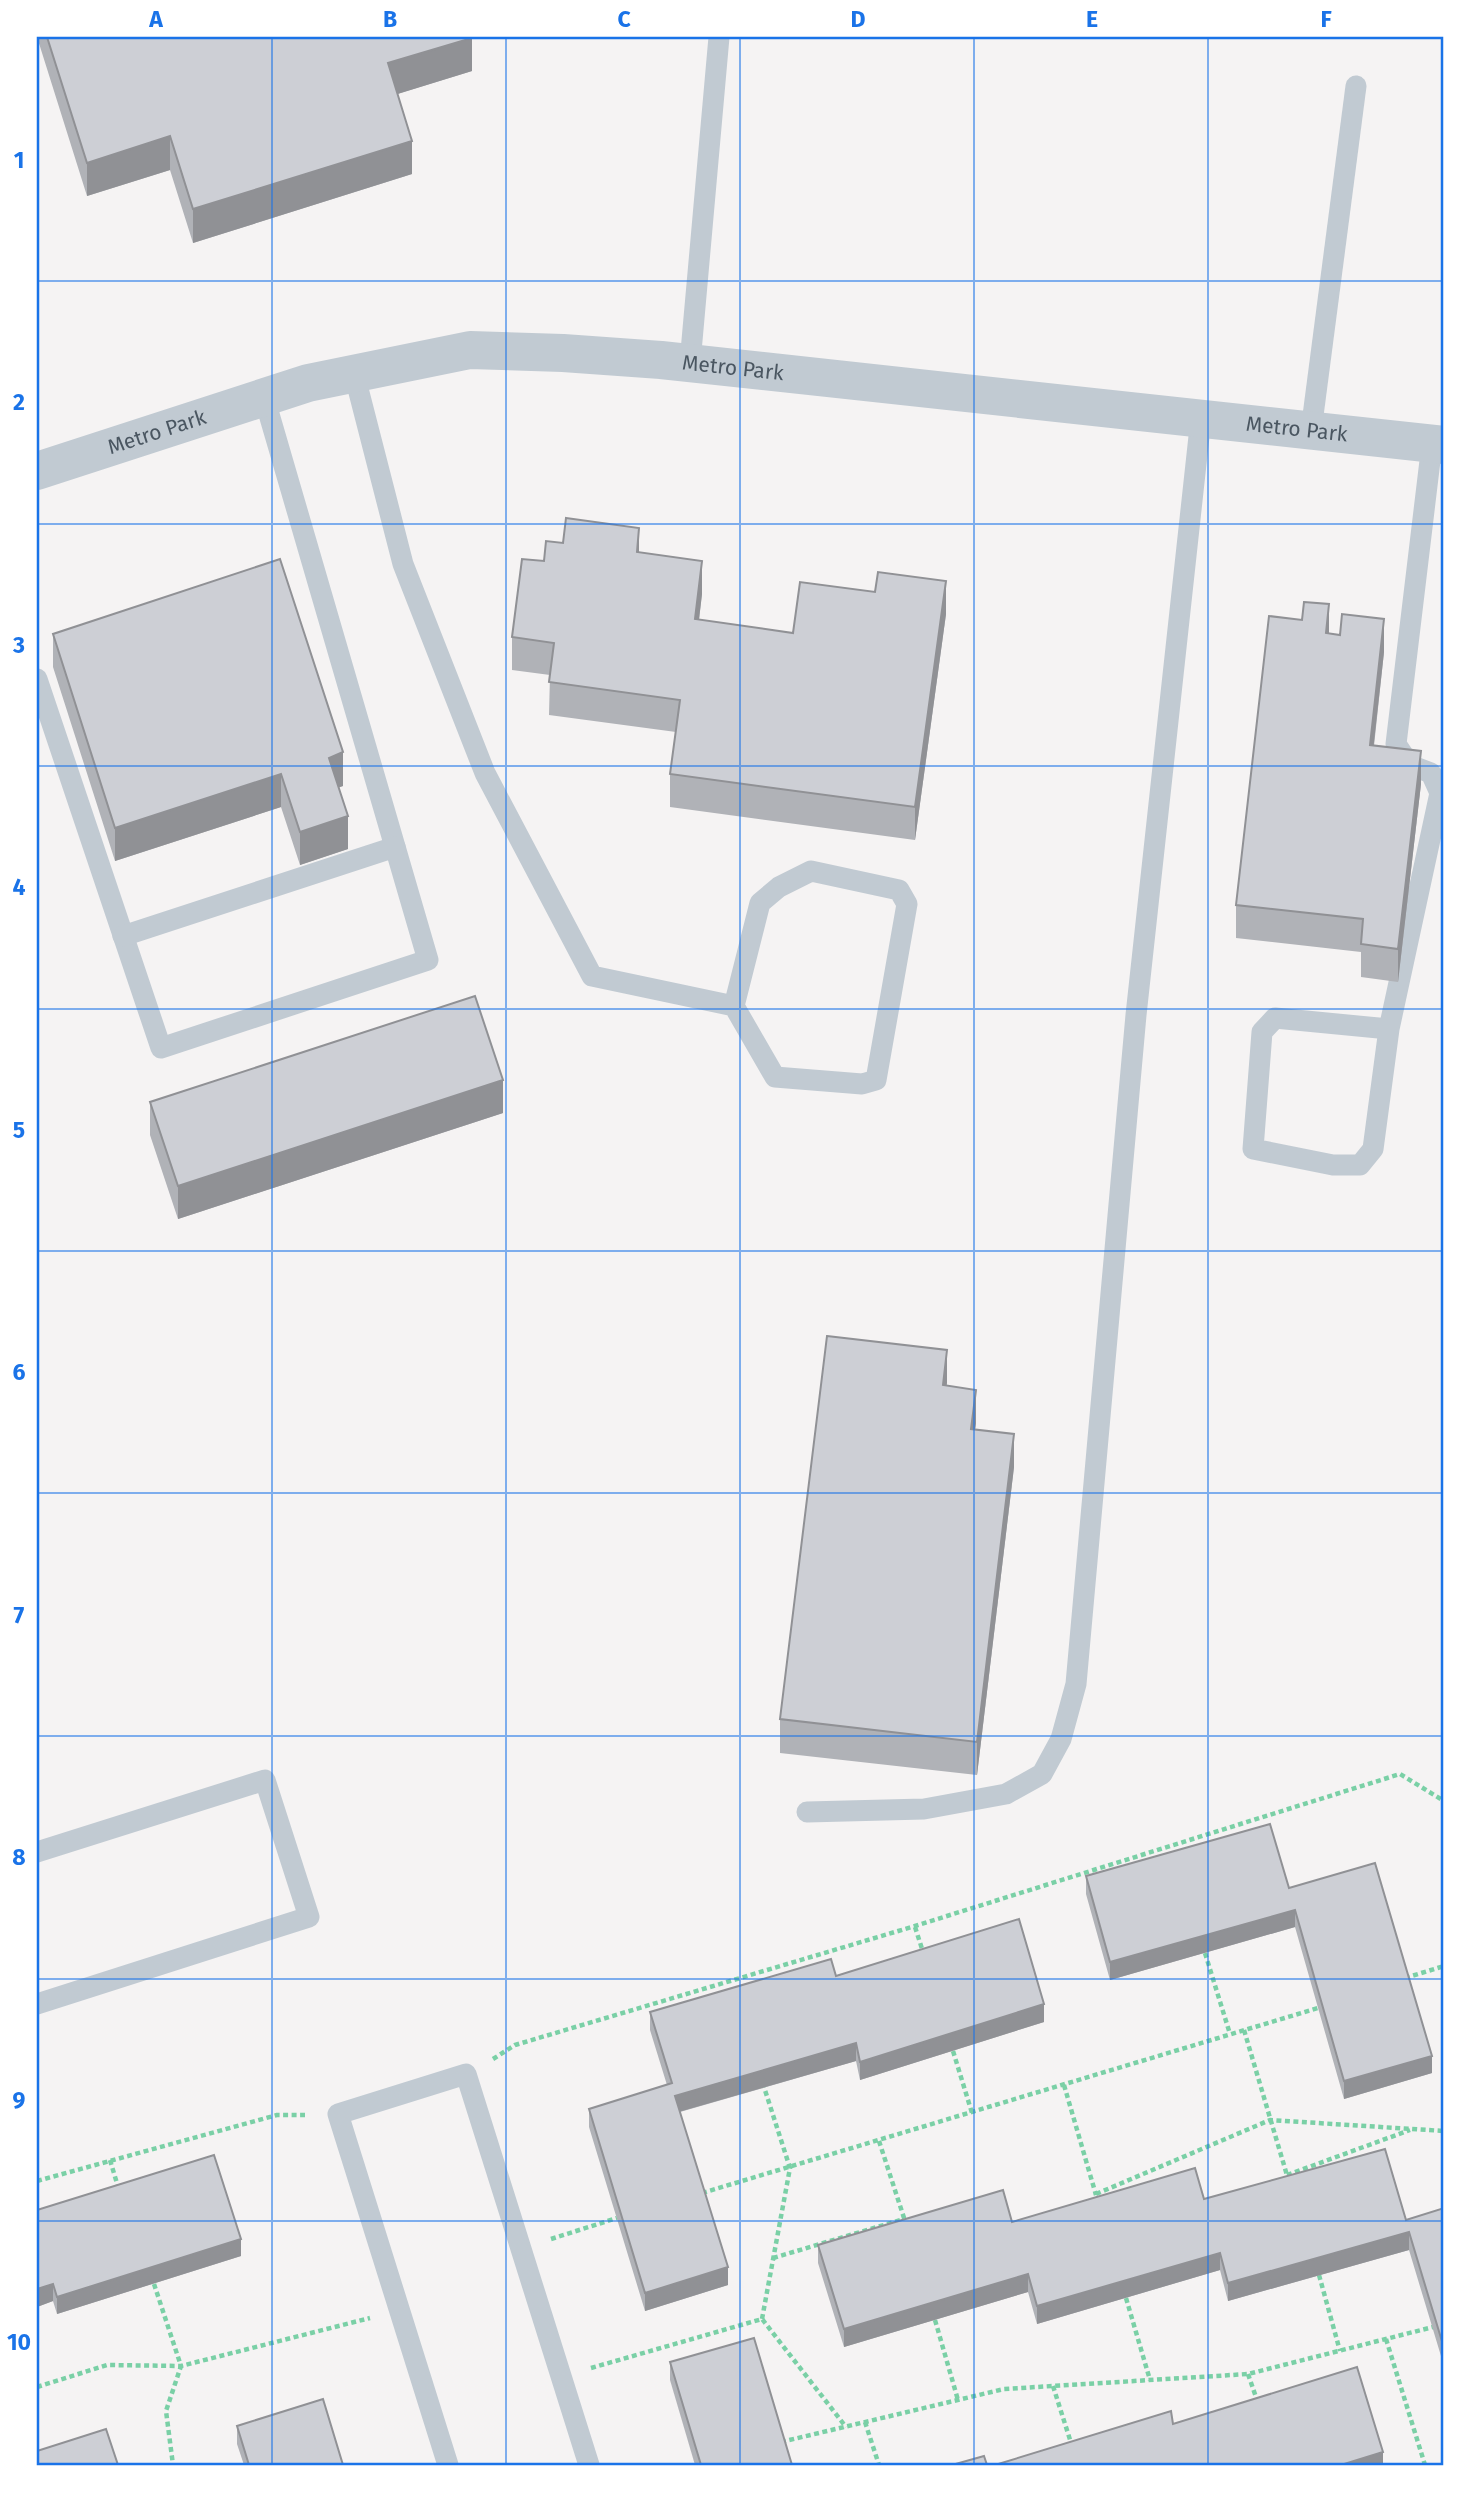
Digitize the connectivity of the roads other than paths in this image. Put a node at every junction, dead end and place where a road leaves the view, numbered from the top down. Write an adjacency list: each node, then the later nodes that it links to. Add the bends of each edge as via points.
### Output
1 (719, 37): 3 (lane)
2 (1356, 86): 7 (lane)
3 (690, 363): 4 (street, Metro Park, via 470,349); 6 (street, Metro Park)
4 (354, 373): 5 (street, Metro Park); 13 (lane, via 403,564 485,773 592,976)
5 (264, 397): 9 (street, Metro Park); 11 (lane)
6 (1201, 418): 7 (street, Metro Park); 15 (lane, via 1136,1015 1076,1684 1061,1740 1042,1774 1006,1794 924,1809)
7 (1311, 431): 8 (street, Metro Park)
8 (1438, 444): 14 (lane, via 1396,744 1410,765 1431,773 1440,793)
9 (37, 471)
10 (37, 679): 12 (lane)
11 (395, 847): 12 (lane); 12 (lane, via 428,960 200,1036 161,1048)
12 (123, 936)
13 (734, 1006): 13 (lane, via 775,1077 862,1084 876,1080 907,904 899,890 811,871 779,887 760,903)
14 (1389, 1029): 14 (lane, via 1373,1149 1360,1165 1333,1165 1253,1149 1262,1032 1275,1018)
15 (807, 1812)
16 (37, 1852): 17 (lane, via 265,1780 309,1917)
17 (37, 2004)
18 (448, 2465): 19 (lane, via 338,2114 466,2074)
19 (589, 2465)

